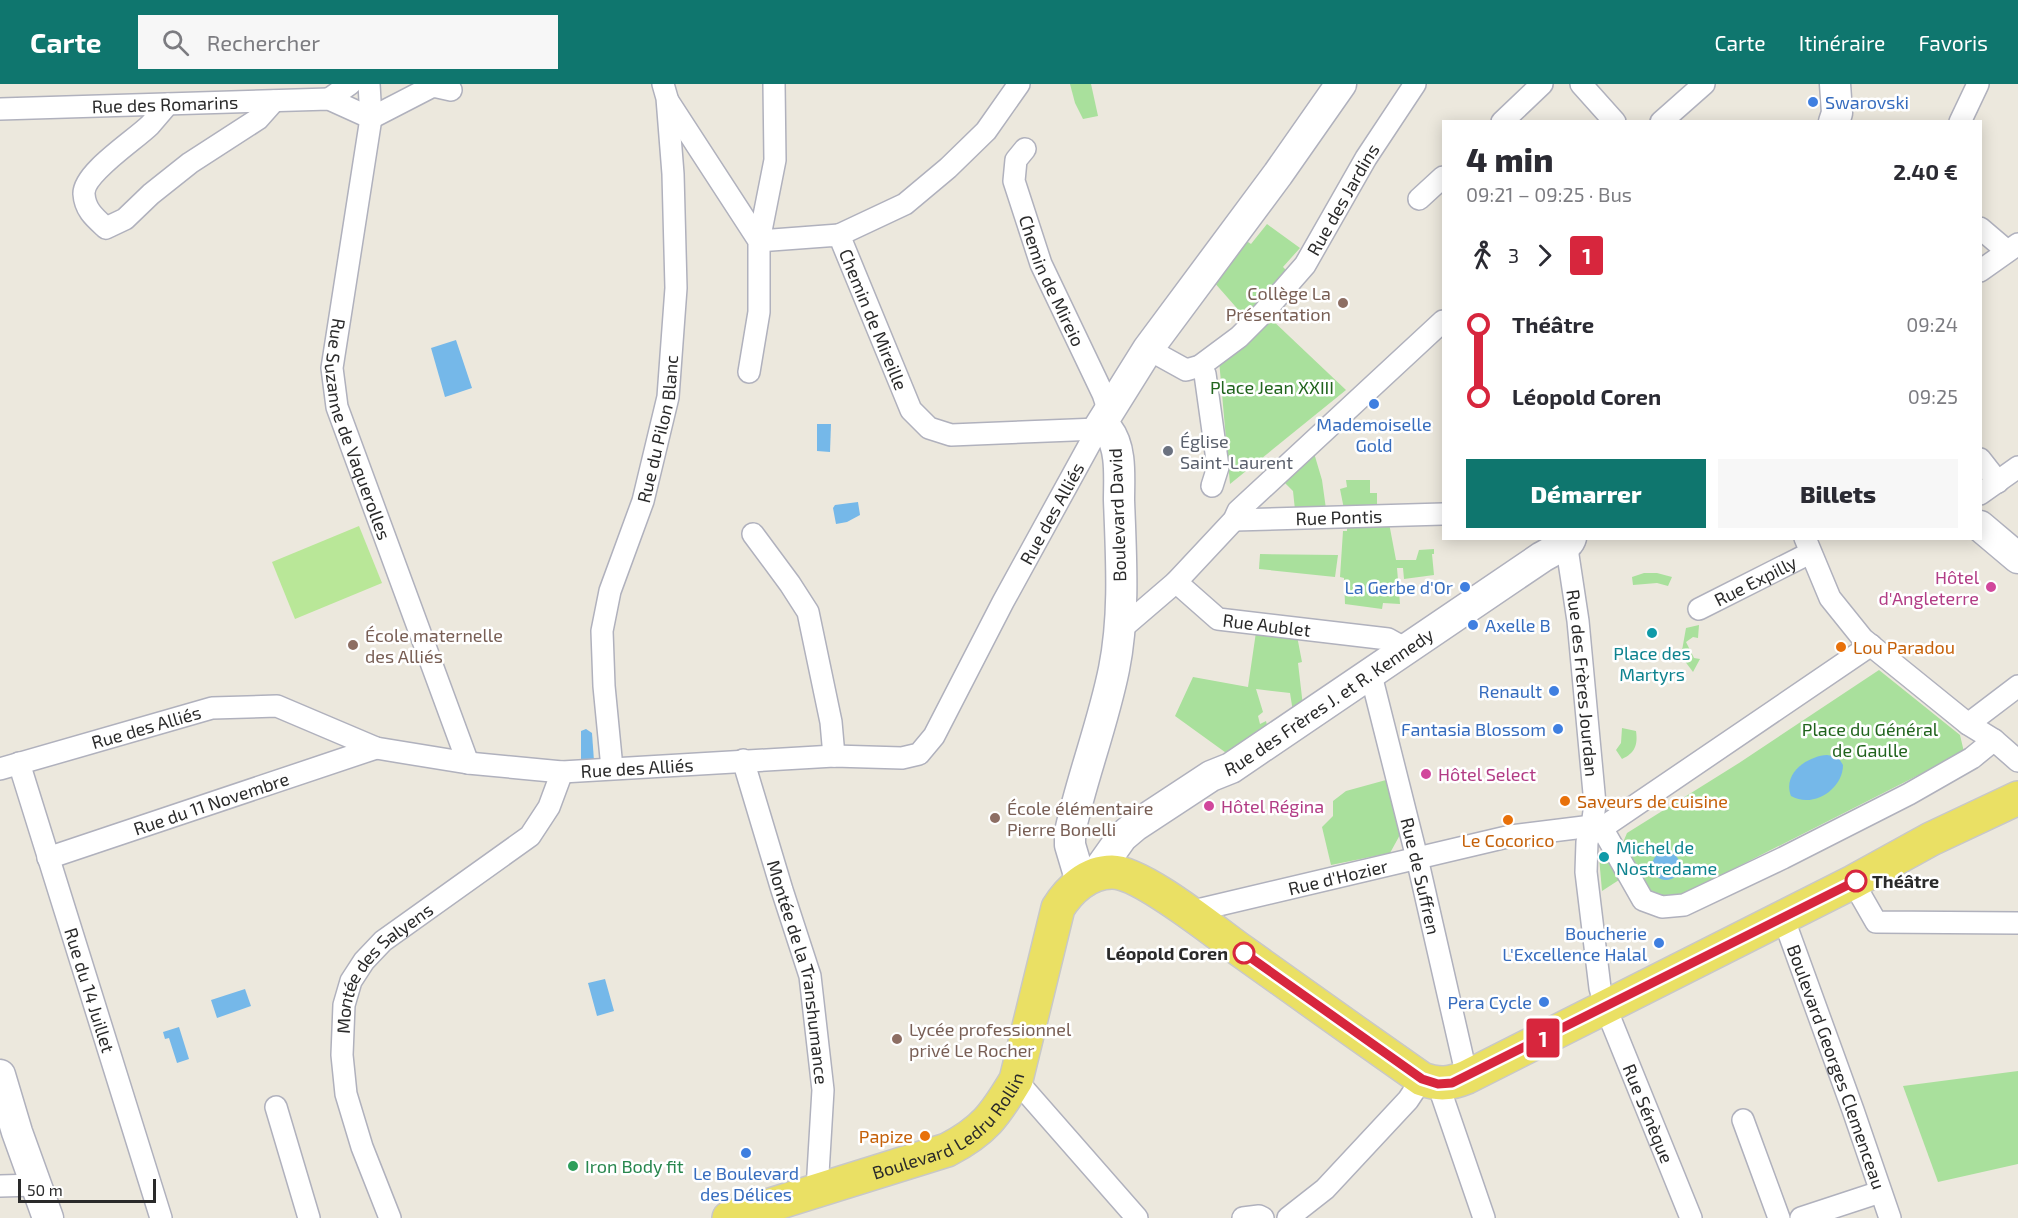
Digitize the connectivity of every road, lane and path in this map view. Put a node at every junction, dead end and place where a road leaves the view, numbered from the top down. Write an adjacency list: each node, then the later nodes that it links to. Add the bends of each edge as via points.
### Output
1 (350, 84): 14 (street)
2 (369, 84): 18 (street, Rue Suzanne de Vaquerolles)
3 (774, 84): 29 (street, via 776,160)
4 (1019, 84): 28 (street, via 986,131 948,168 905,204)
5 (1341, 84): 33 (street)
6 (1415, 84): 34 (street, Rue des Jardins, via 1366,158 1305,265 1253,324)
7 (1542, 84): 20 (street)
8 (1581, 84): 21 (street)
9 (1704, 84): 22 (street)
10 (1835, 84): 19 (street)
11 (1978, 84): 23 (street)
12 (451, 90): 18 (street, via 433,86)
13 (665, 91): 29 (street); 64 (street, Rue du Pilon Blanc, via 673,174 676,288 668,397 643,501 610,591 602,631)
14 (329, 99): 15 (street, Rue des Romarins); 18 (street)
15 (274, 101): 16 (street, Rue des Romarins); 16 (street, via 258,119 190,164 125,219 105,228 90,214 84,193 87,183)
16 (168, 104): 17 (street, Rue des Romarins)
17 (0, 109)
18 (371, 117): 62 (street, Rue Suzanne de Vaquerolles, via 332,368 337,407)
19 (1831, 119)
20 (1504, 120)
21 (1613, 120)
22 (1663, 120)
23 (1961, 120)
24 (1025, 149): 36 (street, Chemin de Mireio, via 1016,160 1014,181 1041,264 1102,394)
25 (1442, 178): 26 (street)
26 (1419, 200)
27 (1982, 229): 30 (street)
28 (839, 235): 29 (street, Chemin de Mireille); 36 (street, Chemin de Mireille, via 911,410 929,428 951,435)
29 (759, 241): 35 (street, via 759,312)
30 (2013, 248): 31 (street)
31 (1982, 270)
32 (1442, 322): 43 (street, via 1238,511)
33 (1148, 349): 34 (street, via 1186,370); 36 (street)
34 (1200, 366): 40 (street, via 1205,374 1218,467)
35 (749, 372)
36 (1104, 421): 51 (street, Boulevard David, via 1117,454); 59 (street, Rue des Alliés, via 934,736 919,754 902,758)
37 (1982, 462): 39 (street)
38 (2018, 467): 39 (street)
39 (1998, 482): 41 (street)
40 (1212, 486)
41 (1982, 493)
42 (1442, 514): 43 (street, Rue Pontis)
43 (1234, 520): 49 (street)
44 (1982, 528): 48 (street)
45 (753, 534): 59 (street, via 808,612 831,722)
46 (1570, 540): 53 (street, Rue des Frères J. et R. Kennedy); 67 (street, Rue des Frères Jourdan, via 1568,555)
47 (1808, 546): 50 (street, Rue Expilly); 52 (street, via 1830,598)
48 (2018, 558)
49 (1176, 582): 51 (street); 53 (street, Rue Aublet, via 1218,619 1388,639)
50 (1700, 609)
51 (1120, 630): 70 (street, Boulevard David, via 1114,669 1070,831 1070,845)
52 (1871, 645): 56 (street); 67 (street)
53 (1406, 649): 54 (street, Rue des Frères J. et R. Kennedy)
54 (1371, 675): 69 (street, Rue de Suffren); 70 (street, Rue des Frères J. et R. Kennedy, via 1135,826)
55 (2018, 686): 56 (street)
56 (1968, 724): 57 (street)
57 (1994, 740): 61 (street); 67 (street, via 1972,758 1909,794 1684,905 1662,907 1643,900)
58 (376, 748): 62 (street, Rue des Alliés); 63 (street, Rue des Alliés, via 277,706 212,708); 68 (street, Rue du 11 Novembre)
59 (834, 756): 60 (street, Rue des Alliés)
60 (743, 760): 64 (street, Rue des Alliés); 83 (street, Montée de la Transhumance, via 810,976 823,1090)
61 (2018, 761)
62 (468, 763): 65 (street, Rue des Alliés)
63 (10, 766): 68 (street, Rue du 14 Juillet)
64 (612, 768): 65 (street, Rue des Alliés)
65 (562, 772): 89 (street, Montée des Salyens, via 549,807 530,836 383,941 351,981 344,1005 342,1055 346,1094)
66 (2018, 798): 71 (main road)
67 (1597, 827): 69 (street, Rue d'Hozier, via 1511,836); 75 (street, Rue des Frères Jourdan, via 1587,842 1586,872)
68 (48, 858): 87 (street, Rue du 14 Juillet)
69 (1418, 858): 72 (street, Rue d'Hozier); 78 (street, Rue de Suffren)
70 (1088, 879): 72 (main road, via 1112,872 1132,876); 77 (main road, Boulevard Ledru Rollin, via 1066,895 1058,908)
71 (1853, 882): 73 (main road); 74 (street, via 1876,922)
72 (1189, 912): 78 (main road)
73 (1783, 917): 75 (main road); 84 (street, Boulevard Georges Clemenceau)
74 (2018, 923)
75 (1605, 1006): 78 (main road); 96 (street, Rue Sénèque)
76 (0, 1075): 81 (street)
77 (1016, 1080): 83 (main road, Boulevard Ledru Rollin, via 988,1123 967,1140 947,1150); 91 (street)
78 (1442, 1080): 94 (street, via 1408,1100 1325,1189); 95 (street, Rue de Suffren)
79 (276, 1107): 88 (street)
80 (1743, 1120): 97 (street)
81 (36, 1185): 82 (street); 86 (street)
82 (0, 1186)
83 (817, 1190): 85 (main road, Boulevard Ledru Rollin)
84 (1880, 1192): 98 (street); 99 (street, Boulevard Georges Clemenceau)
85 (775, 1211): 90 (main road, Boulevard Ledru Rollin)
86 (48, 1218)
87 (161, 1218)
88 (309, 1218)
89 (390, 1218)
90 (729, 1218)
91 (1137, 1218)
92 (1243, 1218): 93 (street)
93 (1263, 1218)
94 (1288, 1218)
95 (1484, 1218)
96 (1691, 1218)
97 (1779, 1218)
98 (1801, 1218)
99 (1890, 1218)

